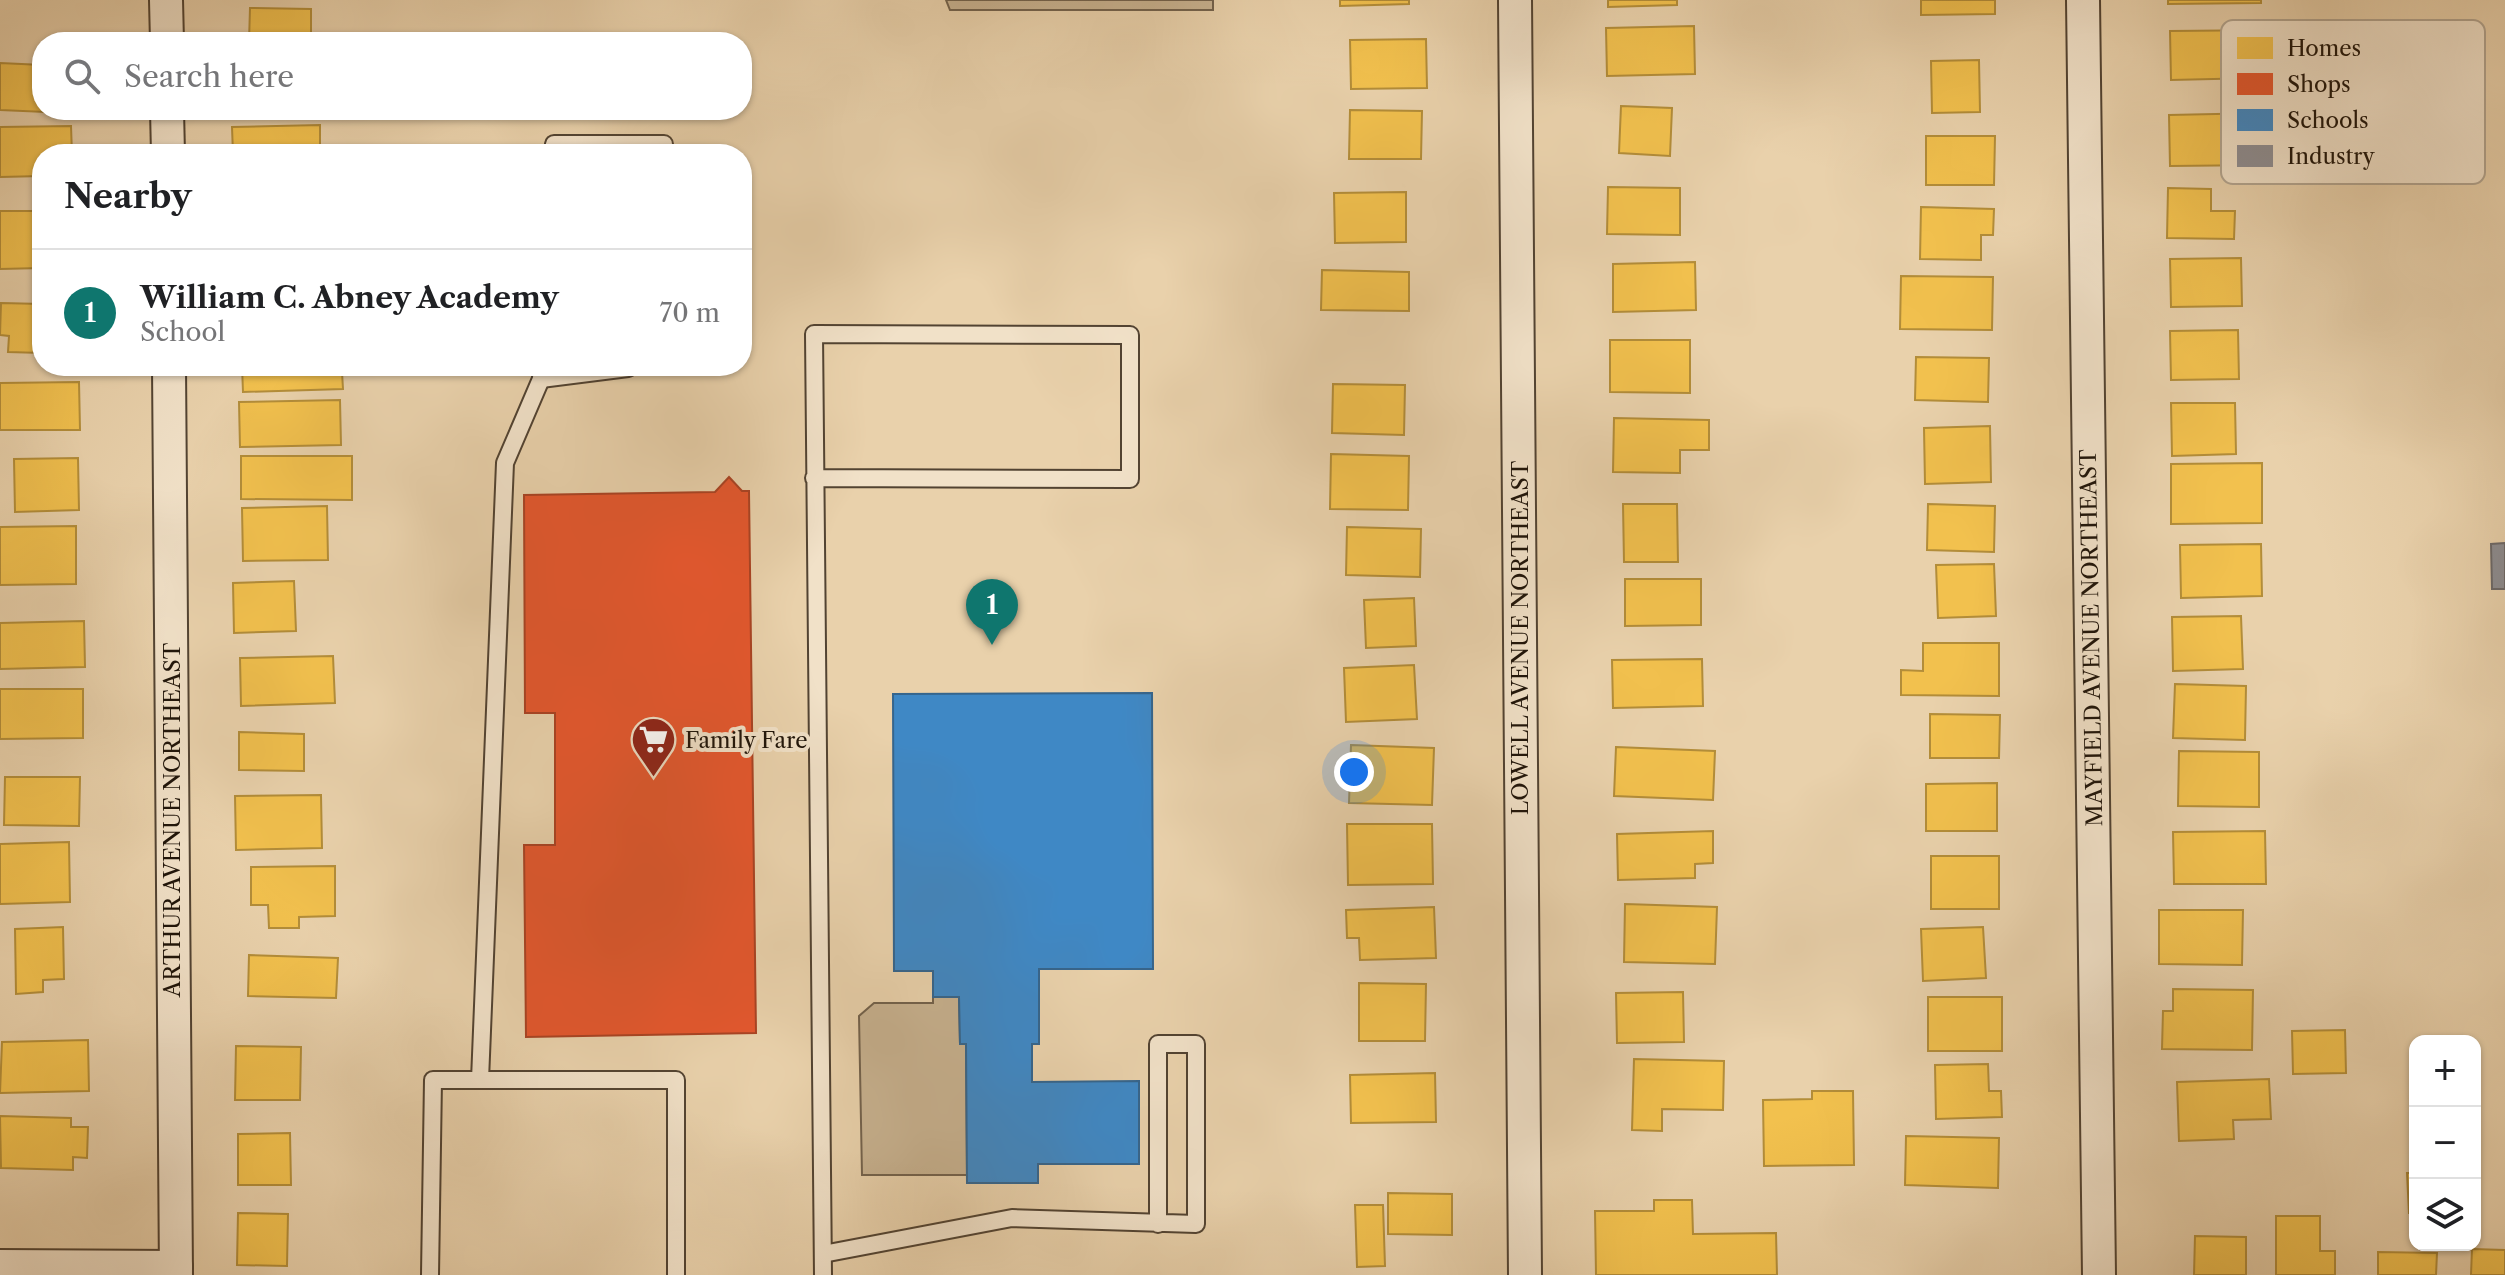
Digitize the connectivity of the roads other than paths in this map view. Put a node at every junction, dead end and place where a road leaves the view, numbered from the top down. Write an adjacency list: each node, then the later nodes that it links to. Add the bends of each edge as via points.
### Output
1 (166, 0): 4 (street)
2 (1515, 0): 20 (street, LOWELL AVENUE NORTHEAST)
3 (2083, 0): 21 (street, MAYFIELD AVENUE NORTHEAST)
4 (167, 32)
5 (167, 120): 6 (street)
6 (168, 144)
7 (554, 144): 8 (lane)
8 (664, 144)
9 (169, 376): 16 (street, ARTHUR AVENUE NORTHEAST)
10 (540, 376): 12 (lane, via 505,463)
11 (814, 478): 11 (lane, via 814,334 1130,335 1130,479); 14 (lane)
12 (480, 1080): 17 (lane, via 433,1080); 18 (lane, via 676,1080)
13 (1158, 1224): 13 (lane, via 1158,1044 1196,1044 1196,1224); 14 (lane, via 1012,1218)
14 (823, 1254): 19 (lane)
15 (0, 1266): 16 (street)
16 (176, 1271)
17 (430, 1275)
18 (676, 1275)
19 (823, 1275)
20 (1525, 1275)
21 (2099, 1275)

